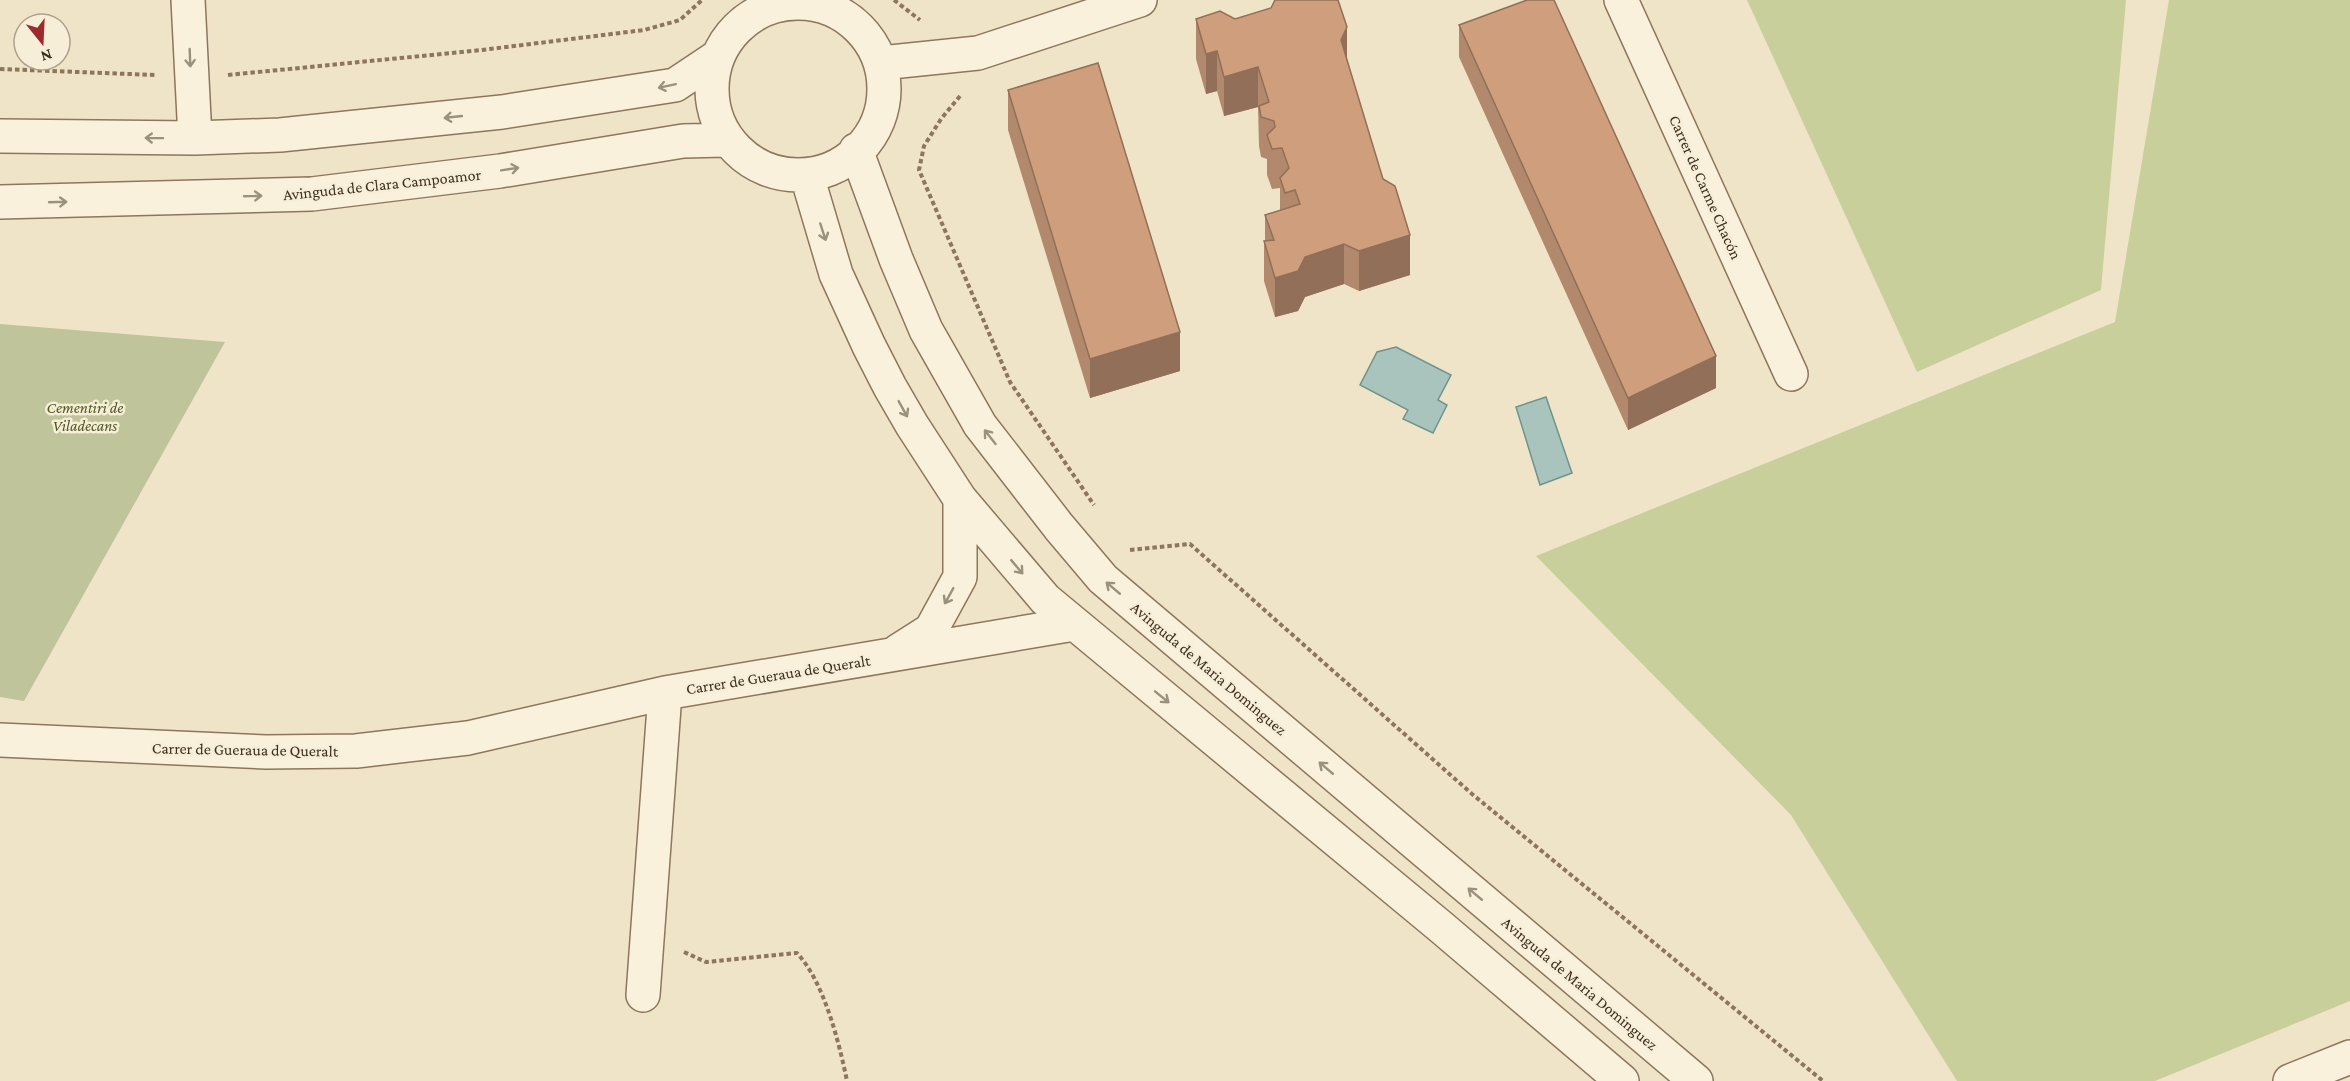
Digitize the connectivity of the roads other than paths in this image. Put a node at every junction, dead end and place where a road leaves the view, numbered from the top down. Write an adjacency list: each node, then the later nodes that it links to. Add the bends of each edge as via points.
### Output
1 (188, 0): 8 (street, one-way to 8)
2 (1140, 0): 6 (street, via 978,53)
3 (1621, 0): 13 (street, Carrer de Carme Chacón)
4 (775, 4): 5 (street, via 750,18); 6 (street, via 800,3 834,11 869,39)
5 (717, 57): 8 (street, one-way to 8, via 675,85 640,91 502,112 280,135); 9 (street, via 712,83)
6 (881, 63): 10 (street, via 881,110 871,132)
7 (0, 136): 8 (street, one-way to 7)
8 (195, 138)
9 (725, 140): 11 (street, via 741,158 762,169); 12 (street, Avinguda de Clara Campoamor, one-way to 9, via 312,195 501,171 683,141)
10 (856, 150): 11 (street, via 836,166); 22 (street, Avinguda de Maria Dominguez, one-way to 10, via 1103,579 981,425 936,349 896,259)
11 (807, 176): 14 (street, one-way to 14, via 836,274 868,346 912,425)
12 (0, 202)
13 (1791, 374)
14 (960, 499): 15 (street, one-way to 15, via 1045,600); 16 (street, Carrer de Gueraua de Queralt, one-way to 16, via 960,577 931,630)
15 (1074, 624): 16 (street, Carrer de Gueraua de Queralt); 21 (street, one-way to 21)
16 (892, 655): 17 (street, Carrer de Gueraua de Queralt)
17 (664, 693): 18 (street, Carrer de Gueraua de Queralt, via 468,738 356,751 266,752); 19 (street, Carrer de Gueraua de Queralt)
18 (0, 740)
19 (643, 995)
20 (2350, 1056): 23 (street)
21 (1622, 1081)
22 (1696, 1081)
23 (2290, 1081)

